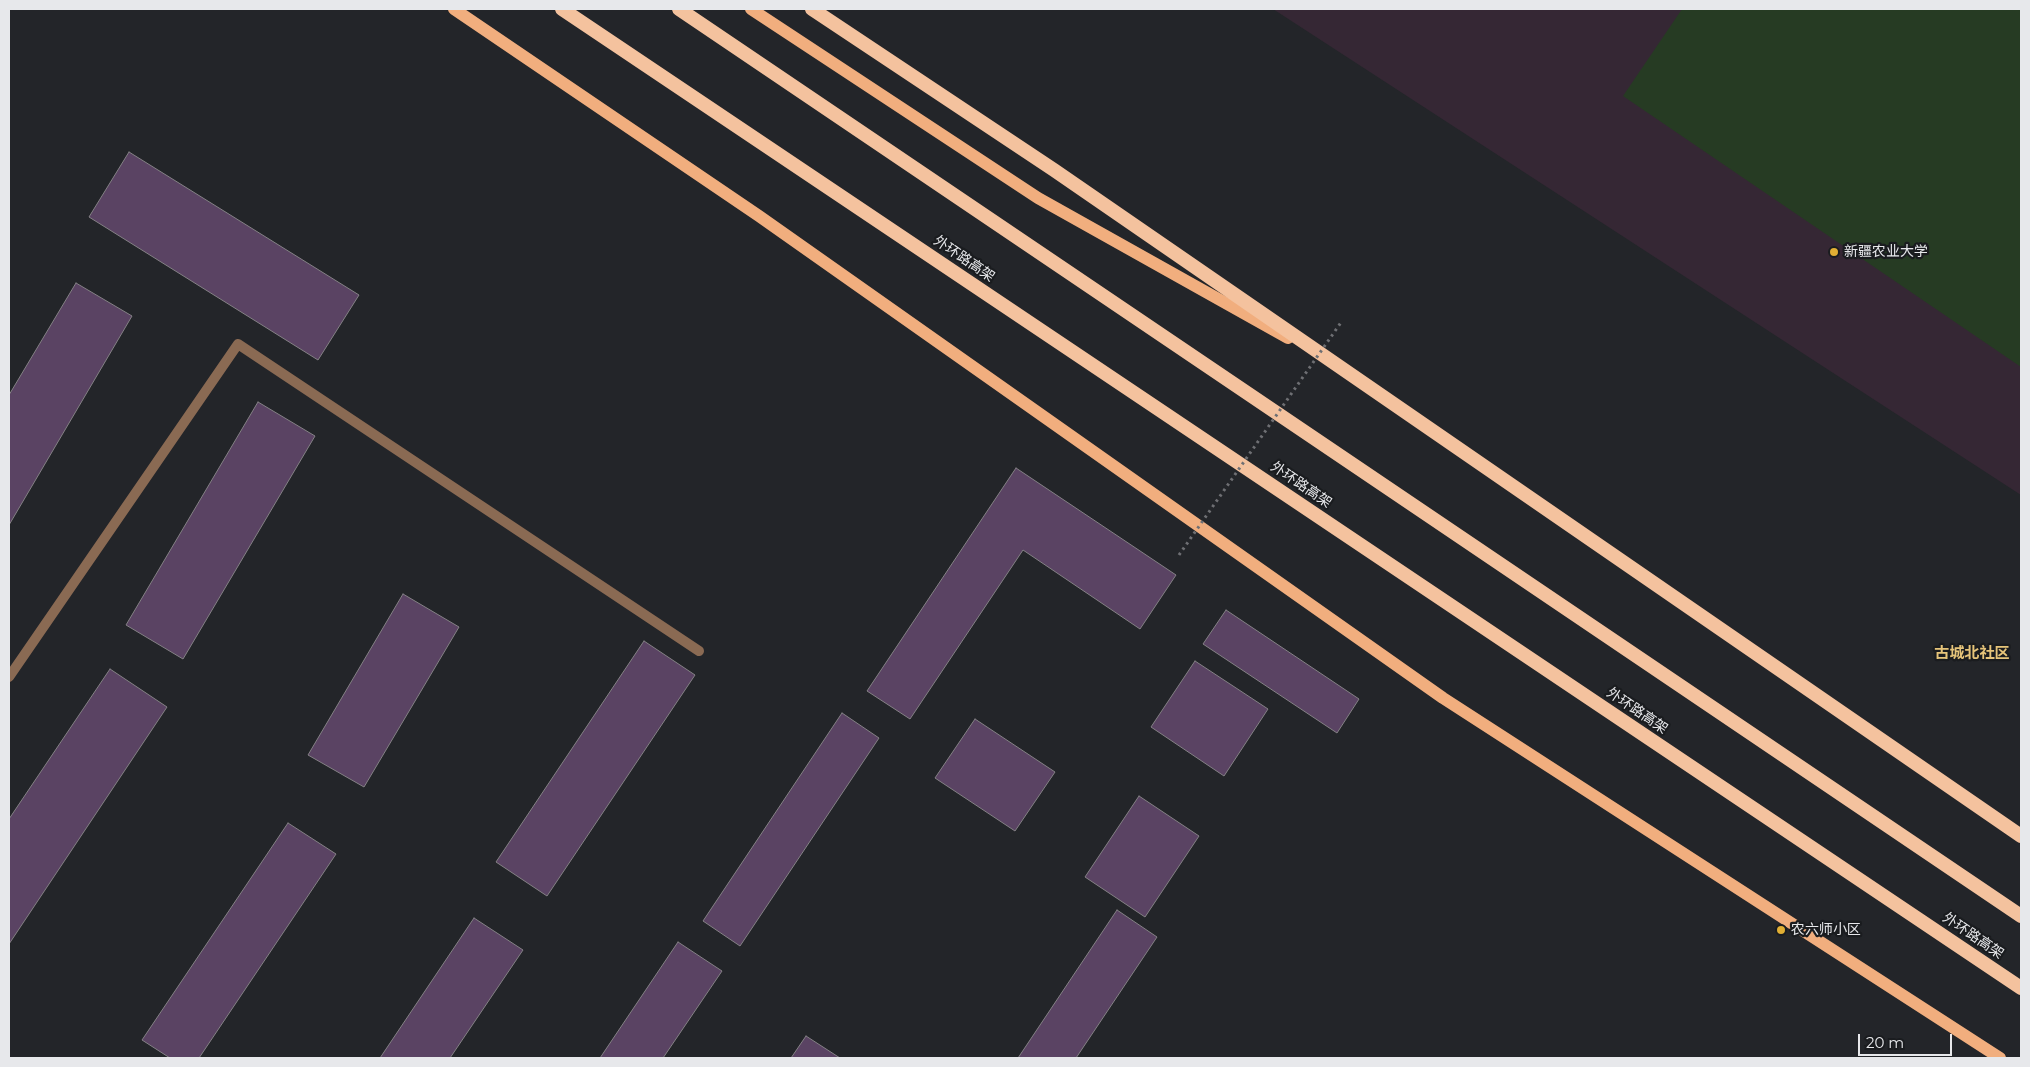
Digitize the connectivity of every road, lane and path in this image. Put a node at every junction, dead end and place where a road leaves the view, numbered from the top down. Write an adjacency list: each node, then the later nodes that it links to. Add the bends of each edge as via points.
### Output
1 (454, 9): 14 (main road, via 759,216 1443,698)
2 (562, 9): 13 (highway, 外环路高架)
3 (679, 9): 12 (highway)
4 (751, 9): 11 (main road, via 1038,198 1341,367)
5 (812, 9): 10 (highway, via 1054,170)
6 (1342, 321): 7 (path, bridge)
7 (1178, 555)
8 (699, 651): 9 (street, via 238,344)
9 (9, 677)
10 (2021, 836)
11 (2021, 842)
12 (2021, 916)
13 (2021, 988)
14 (2000, 1058)

